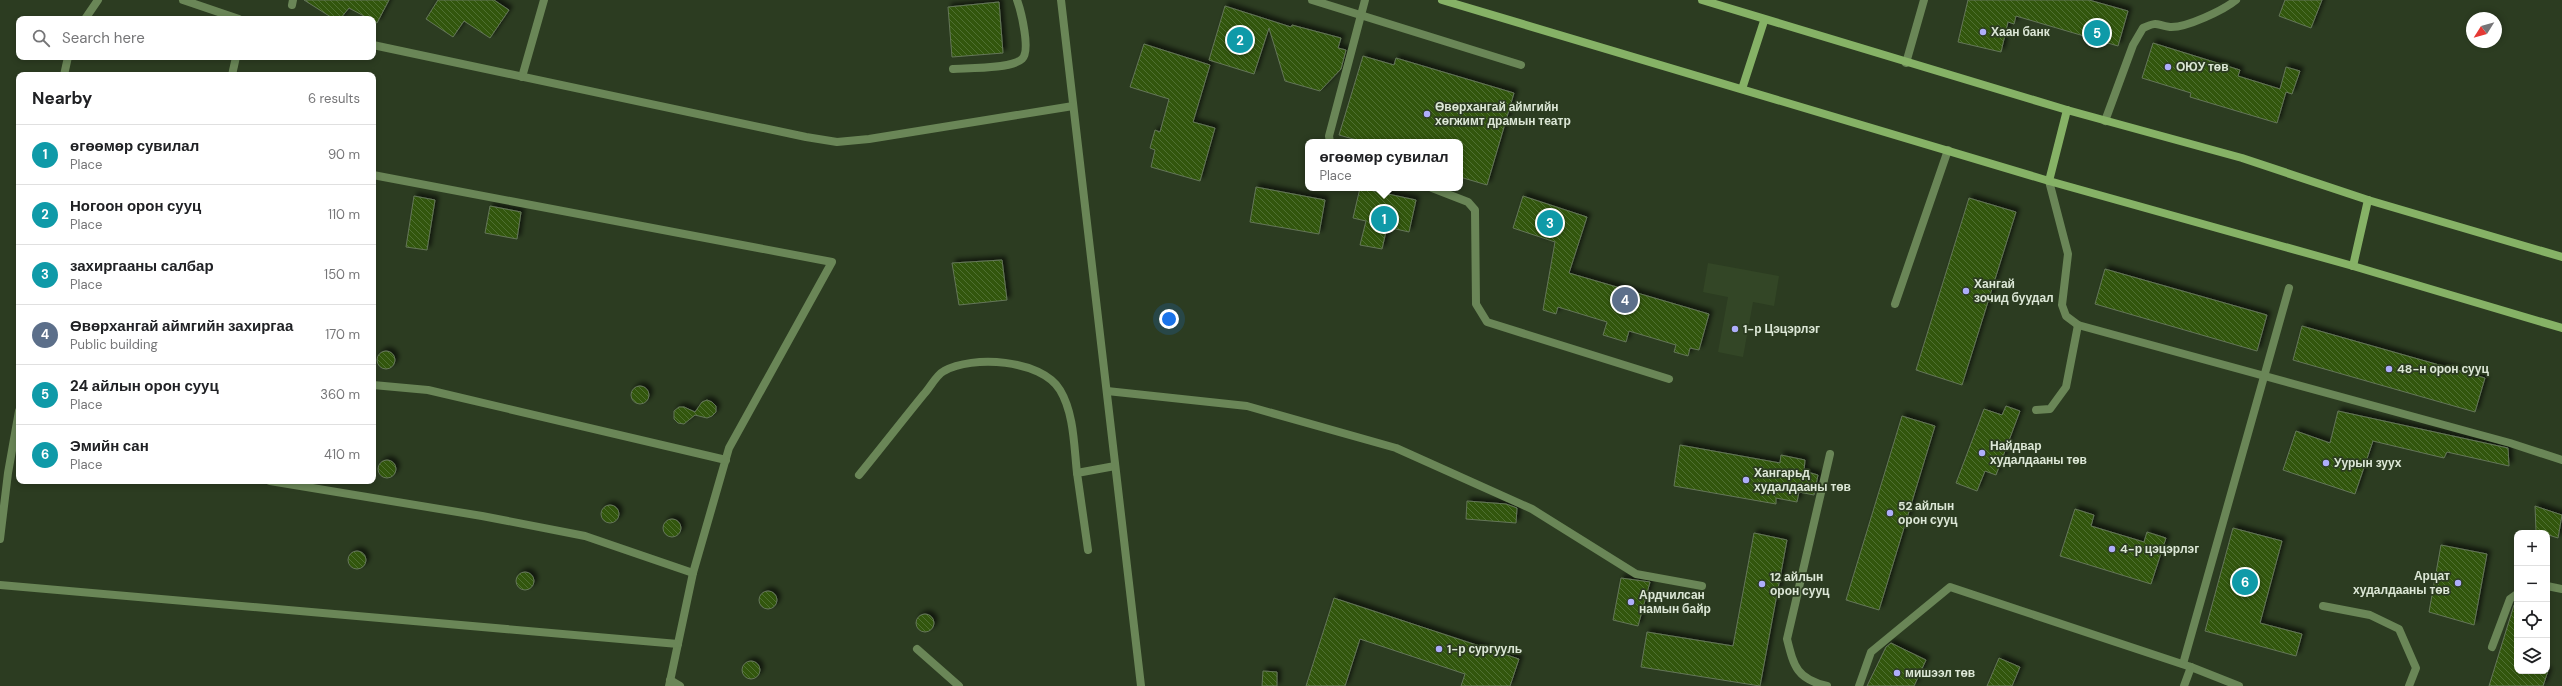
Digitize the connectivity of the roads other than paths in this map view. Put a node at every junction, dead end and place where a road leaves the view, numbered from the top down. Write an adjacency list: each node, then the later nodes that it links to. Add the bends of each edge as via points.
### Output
1 (98, 0): 12 (street)
2 (183, 0): 13 (street)
3 (544, 0): 24 (street)
4 (1017, 0): 21 (street, via 1026,40 1026,54 1022,60 1013,64)
5 (1061, 0): 26 (street)
6 (1312, 0): 14 (street)
7 (1365, 0): 14 (street)
8 (1442, 0): 25 (main road)
9 (1702, 0): 15 (main road)
10 (1924, 0): 19 (street)
11 (2236, 0): 28 (street, via 2227,8 2192,21 2170,27 2158,22 2143,28 2133,45)
12 (87, 16)
13 (230, 16)
14 (1361, 16): 20 (street); 29 (street)
15 (1764, 21): 19 (main road); 25 (main road)
16 (376, 46): 24 (street)
17 (67, 60): 22 (street)
18 (235, 60): 23 (street)
19 (1906, 63): 27 (main road)
20 (1521, 65)
21 (953, 69)
22 (65, 72)
23 (233, 72)
24 (522, 78): 26 (street, via 837,142)
25 (1742, 88): 30 (main road)
26 (1073, 106): 44 (street)
27 (2067, 110): 28 (main road); 32 (main road)
28 (2105, 121): 34 (main road, via 2242,158)
29 (1330, 139)
30 (1948, 150): 32 (main road); 38 (street)
31 (376, 176): 48 (street, via 832,262 729,448)
32 (2049, 181): 36 (main road); 39 (street, via 2068,254 2062,305 2066,316)
33 (1440, 191): 42 (street, via 1468,202 1475,210 1476,304 1487,322)
34 (2368, 200): 35 (main road); 36 (main road)
35 (2562, 257)
36 (2353, 266): 40 (main road)
37 (2289, 288): 41 (street)
38 (1895, 304)
39 (2078, 325): 41 (street); 45 (street, via 2066,387 2050,409)
40 (2562, 328)
41 (2264, 376): 49 (street, via 2510,443); 66 (street)
42 (1669, 379)
43 (376, 385): 48 (street, via 428,390)
44 (1107, 390): 50 (street); 58 (street, via 1247,406 1396,448 1532,509 1636,574)
45 (2036, 410)
46 (16, 450): 54 (street)
47 (1830, 454): 71 (street, via 1787,639 1794,666 1809,682)
48 (726, 460): 56 (street)
49 (2562, 460)
50 (1115, 466): 51 (street); 70 (street)
51 (1077, 473): 52 (street, via 1070,418 1059,389 1042,374 1004,362 987,361 966,363 943,372); 55 (street)
52 (859, 475)
53 (288, 484): 56 (street, via 585,536)
54 (0, 539)
55 (1088, 550)
56 (693, 573): 63 (street)
57 (0, 586): 63 (street)
58 (1702, 586)
59 (2550, 587): 60 (street)
60 (2562, 589)
61 (2514, 596): 64 (street, via 2510,598)
62 (2323, 606): 75 (street, via 2370,615 2399,629 2416,668)
63 (678, 644): 67 (street)
64 (2492, 647)
65 (917, 649): 69 (street)
66 (2187, 666): 72 (street, via 1950,587 1872,652); 73 (street); 74 (street)
67 (670, 683): 68 (street)
68 (680, 686)
69 (959, 686)
70 (1141, 686)
71 (1827, 686)
72 (1859, 686)
73 (2184, 686)
74 (2239, 686)
75 (2408, 686)

